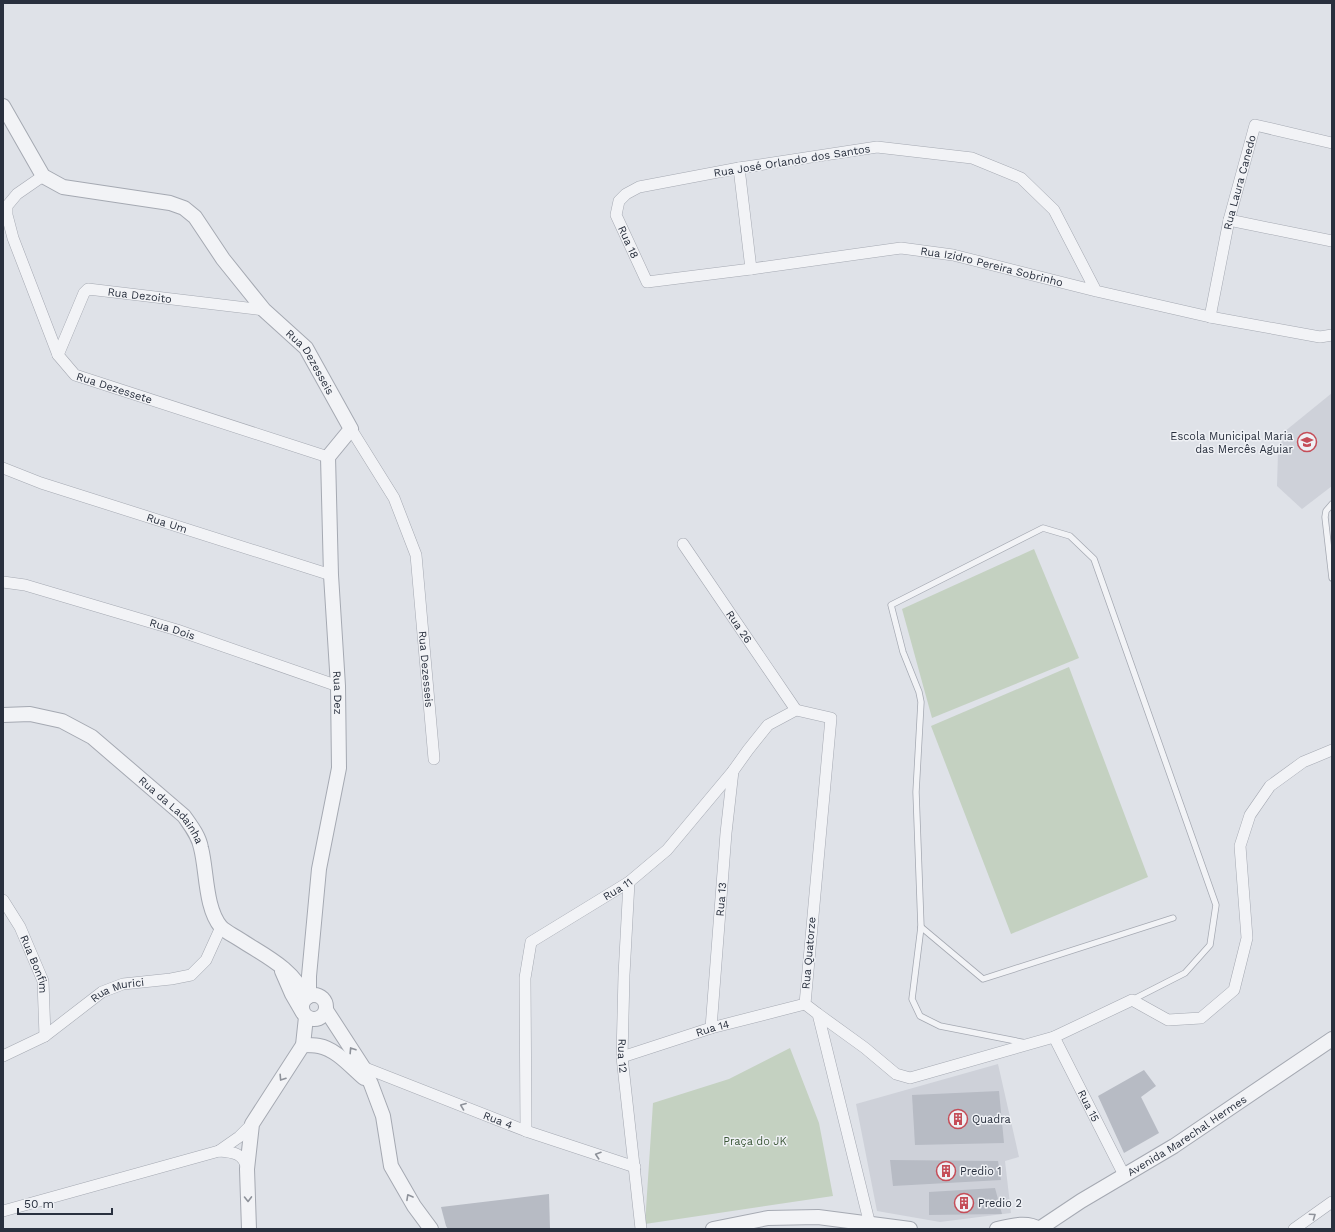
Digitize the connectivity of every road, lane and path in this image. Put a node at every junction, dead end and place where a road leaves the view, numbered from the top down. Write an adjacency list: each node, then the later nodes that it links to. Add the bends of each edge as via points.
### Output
1 (3, 106): 4 (street)
2 (1332, 143): 6 (street, Rua Laura Canedo, via 1255,125)
3 (740, 168): 5 (street, Rua José Orlando dos Santos, via 639,187); 8 (street); 10 (street, Rua José Orlando dos Santos, via 877,148 972,158 1021,178 1054,210)
4 (43, 176): 11 (street, Rua Dezesseis, via 63,187 170,203 184,208 195,217 222,259); 14 (street, Rua Dezessete, via 17,194 7,206 7,215 13,238)
5 (619, 201): 9 (street, Rua 18, via 616,215)
6 (1229, 220): 7 (street); 12 (street, Rua Laura Canedo)
7 (1332, 241)
8 (751, 270): 9 (street, Rua Izidro Pereira Sobrinho); 10 (street, Rua Izidro Pereira Sobrinho, via 901,248 953,255)
9 (647, 282)
10 (1096, 291): 12 (street, Rua Izidro Pereira Sobrinho)
11 (264, 310): 14 (street, Rua Dezoito, via 88,288); 15 (street, Rua Dezesseis, via 306,348)
12 (1210, 317): 13 (street, Rua Izidro Pereira Sobrinho, via 1320,338)
13 (1332, 335)
14 (58, 355): 16 (street, Rua Dezessete, via 75,375)
15 (350, 429): 16 (street); 28 (street, Rua Dezesseis, via 394,498 416,556)
16 (328, 457): 21 (street, Rua Dez)
17 (3, 468): 21 (street, Rua Um, via 41,483)
18 (1332, 504): 20 (lane, via 1325,517)
19 (682, 544): 25 (street, Rua 26)
20 (1331, 554): 22 (lane)
21 (332, 574): 24 (street, Rua Dez)
22 (1332, 578)
23 (3, 582): 24 (street, Rua Dois, via 25,585 177,630)
24 (338, 686): 36 (street, Rua Dez, via 339,768 319,869 310,961)
25 (796, 710): 29 (street, Rua 11, via 768,725); 38 (street, Rua Quatorze, via 831,718)
26 (3, 715): 34 (street, Rua da Ladainha, via 30,714 62,721 92,737 184,816 194,830 201,847 212,910)
27 (1332, 750): 37 (street, via 1303,762 1270,786 1250,815 1240,846 1247,938 1234,990 1201,1018 1168,1020)
28 (434, 759)
29 (733, 771): 30 (street, Rua 11, via 667,850); 42 (street, Rua 13)
30 (629, 882): 49 (street, Rua 12); 53 (street, Rua 11, via 530,942 525,978)
31 (3, 900): 43 (street, Rua Bonfim, via 20,927 43,981)
32 (1173, 918): 33 (lane, via 983,979)
33 (921, 926): 37 (lane, via 916,792 921,702 903,652 891,605 1043,528 1070,536 1094,559 1216,905 1210,944 1185,973); 46 (lane, via 912,999 920,1016 940,1026)
34 (221, 927): 35 (street, Rua da Ladainha); 43 (street, Rua Murici, via 206,960 191,974 171,979 123,984 102,992)
35 (279, 965): 36 (street, Rua da Ladainha); 41 (street)
36 (311, 997): 39 (street, via 323,1000); 41 (street, via 302,1003)
37 (1132, 1000): 44 (street, Rua Quatorze)
38 (805, 1004): 40 (street, Rua Quatorze); 42 (street, Rua 14)
39 (326, 1010): 41 (street, via 318,1018 313,1019); 50 (street, one-way to 39)
40 (818, 1014): 46 (street, Rua Quatorze, via 896,1074 910,1078); 60 (street)
41 (305, 1015): 47 (street)
42 (711, 1028): 49 (street, Rua 14)
43 (45, 1036): 48 (street, Rua Murici)
44 (1054, 1037): 46 (street, Rua Quatorze); 57 (street, Rua 15)
45 (1332, 1039): 57 (street, Avenida Marechal Hermes, via 1174,1146)
46 (1030, 1043)
47 (303, 1045): 51 (street, via 324,1047 337,1054); 52 (street, one-way to 52)
48 (3, 1056)
49 (622, 1057): 55 (street, Rua 12)
50 (363, 1067): 51 (street); 53 (street, Rua 4, one-way to 50)
51 (371, 1084): 62 (street, one-way to 51, via 414,1206 391,1166 383,1116)
52 (252, 1124): 54 (street, via 239,1138); 56 (street)
53 (526, 1131): 55 (street, Rua 4, one-way to 53)
54 (219, 1151): 56 (street, via 239,1155 246,1161); 59 (street)
55 (635, 1167): 63 (street, Rua 12)
56 (247, 1169): 61 (street, one-way to 61)
57 (1124, 1176): 67 (street, Avenida Marechal Hermes)
58 (1332, 1202): 68 (street, one-way to 58)
59 (3, 1211)
60 (870, 1225): 64 (street, via 818,1217 768,1218); 65 (street)
61 (249, 1229)
62 (431, 1229)
63 (642, 1229)
64 (713, 1229)
65 (910, 1229)
66 (997, 1229): 67 (street, via 1026,1225)
67 (1039, 1229)
68 (1294, 1229)

